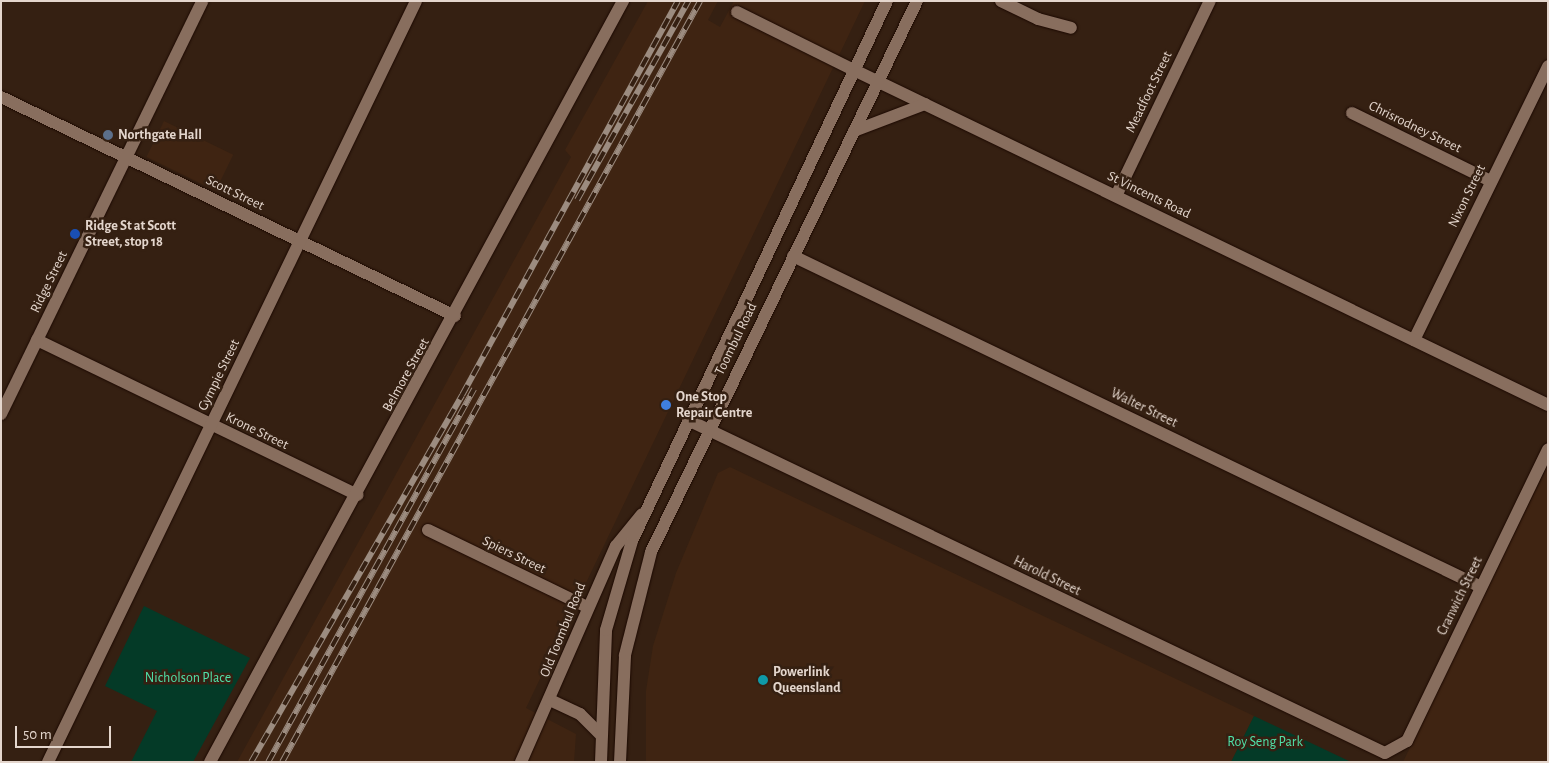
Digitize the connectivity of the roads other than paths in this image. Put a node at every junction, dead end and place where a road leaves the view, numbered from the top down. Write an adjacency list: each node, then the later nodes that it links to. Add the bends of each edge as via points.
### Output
1 (202, 1): 17 (street, Ridge Street)
2 (416, 1): 20 (street, Gympie Street)
3 (623, 1): 22 (street, Belmore Street)
4 (887, 1): 11 (street, Toombul Road)
5 (917, 1): 12 (street, Toombul Road)
6 (1001, 1): 9 (street, via 1038,19)
7 (1210, 1): 19 (street, Meadfoot Street)
8 (737, 12): 11 (street, St Vincents Road)
9 (1071, 28)
10 (1548, 66): 18 (street, Nixon Street)
11 (856, 71): 12 (street, St Vincents Road); 27 (street, Toombul Road)
12 (878, 82): 14 (street, St Vincents Road); 16 (street, Toombul Road)
13 (1, 97): 17 (street, Scott Street)
14 (925, 104): 16 (street); 19 (street, St Vincents Road)
15 (1352, 113): 18 (street, Chrisrodney Street)
16 (854, 131): 21 (street, Toombul Road)
17 (125, 157): 20 (street, Scott Street); 23 (street, Ridge Street)
18 (1491, 181): 24 (street, Nixon Street)
19 (1116, 196): 24 (street, St Vincents Road)
20 (300, 241): 22 (street, Scott Street); 28 (street, Gympie Street)
21 (793, 256): 29 (street, Toombul Road); 34 (street, Walter Street)
22 (455, 316): 31 (street, Belmore Street)
23 (37, 340): 26 (street, Ridge Street); 28 (street, Krone Street)
24 (1414, 340): 25 (street, St Vincents Road)
25 (1548, 405)
26 (1, 414)
27 (688, 420): 29 (street, Harold Street); 32 (street, Toombul Road)
28 (211, 425): 31 (street, Krone Street); 39 (street, Gympie Street)
29 (709, 430): 38 (street, Harold Street, via 1376,750); 43 (street, Toombul Road, via 660,530 635,602 622,678)
30 (1548, 449): 34 (street, Cranwich Street)
31 (357, 495): 40 (street, Belmore Street)
32 (642, 514): 35 (street, Old Toombul Road, via 616,546); 37 (street, Toombul Road, via 606,630)
33 (428, 530): 35 (street, Spiers Street)
34 (1481, 587): 38 (street, Cranwich Street, via 1406,741)
35 (587, 607): 36 (street, Old Toombul Road)
36 (550, 700): 37 (street, via 580,714); 41 (street, Old Toombul Road)
37 (601, 735): 42 (street, Toombul Road)
38 (1394, 752)
39 (48, 762)
40 (210, 762)
41 (520, 762)
42 (601, 762)
43 (620, 762)

